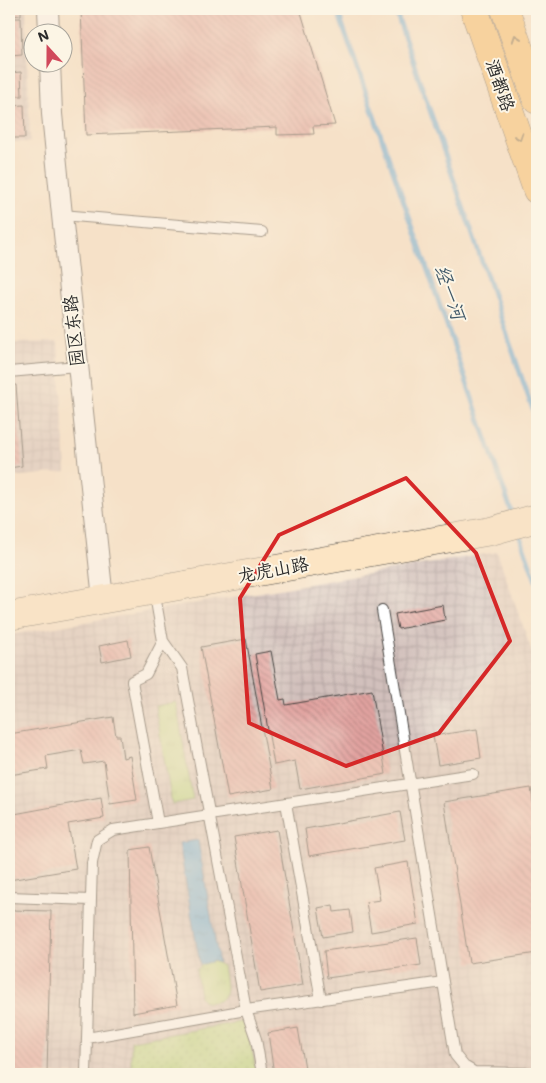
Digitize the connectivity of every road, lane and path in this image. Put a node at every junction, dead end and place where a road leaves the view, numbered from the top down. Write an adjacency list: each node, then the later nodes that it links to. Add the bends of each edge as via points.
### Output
1 (48, 9): 4 (street)
2 (474, 9): 7 (main road, 酒都路, one-way to 7)
3 (506, 9): 6 (main road, 酒都路, one-way to 3)
4 (48, 22)
5 (50, 72): 8 (street, 园区东路)
6 (537, 100)
7 (537, 190)
8 (62, 215): 9 (lane); 10 (street, 园区东路)
9 (262, 232)
10 (77, 366): 11 (lane); 14 (street, 园区东路)
11 (9, 372)
12 (537, 518): 13 (street, 龙虎山路, via 490,531)
13 (154, 590): 14 (street, 龙虎山路); 17 (lane)
14 (103, 600): 16 (street, 龙虎山路)
15 (382, 610): 19 (lane)
16 (9, 616)
17 (163, 642): 21 (lane, via 182,668); 22 (lane, via 146,674 132,681)
18 (473, 774): 19 (lane)
19 (411, 784): 20 (lane); 25 (lane)
20 (286, 803): 21 (lane); 26 (lane)
21 (209, 815): 22 (lane); 27 (lane)
22 (158, 823): 24 (lane, via 113,830 97,840)
23 (9, 897): 24 (lane)
24 (90, 900): 28 (lane)
25 (443, 982): 26 (lane); 29 (lane, via 451,1038 456,1056 464,1066 474,1072)
26 (321, 1000): 27 (lane)
27 (246, 1010): 28 (lane); 31 (lane, via 256,1039)
28 (87, 1038): 30 (lane)
29 (537, 1073)
30 (86, 1074)
31 (262, 1074)

